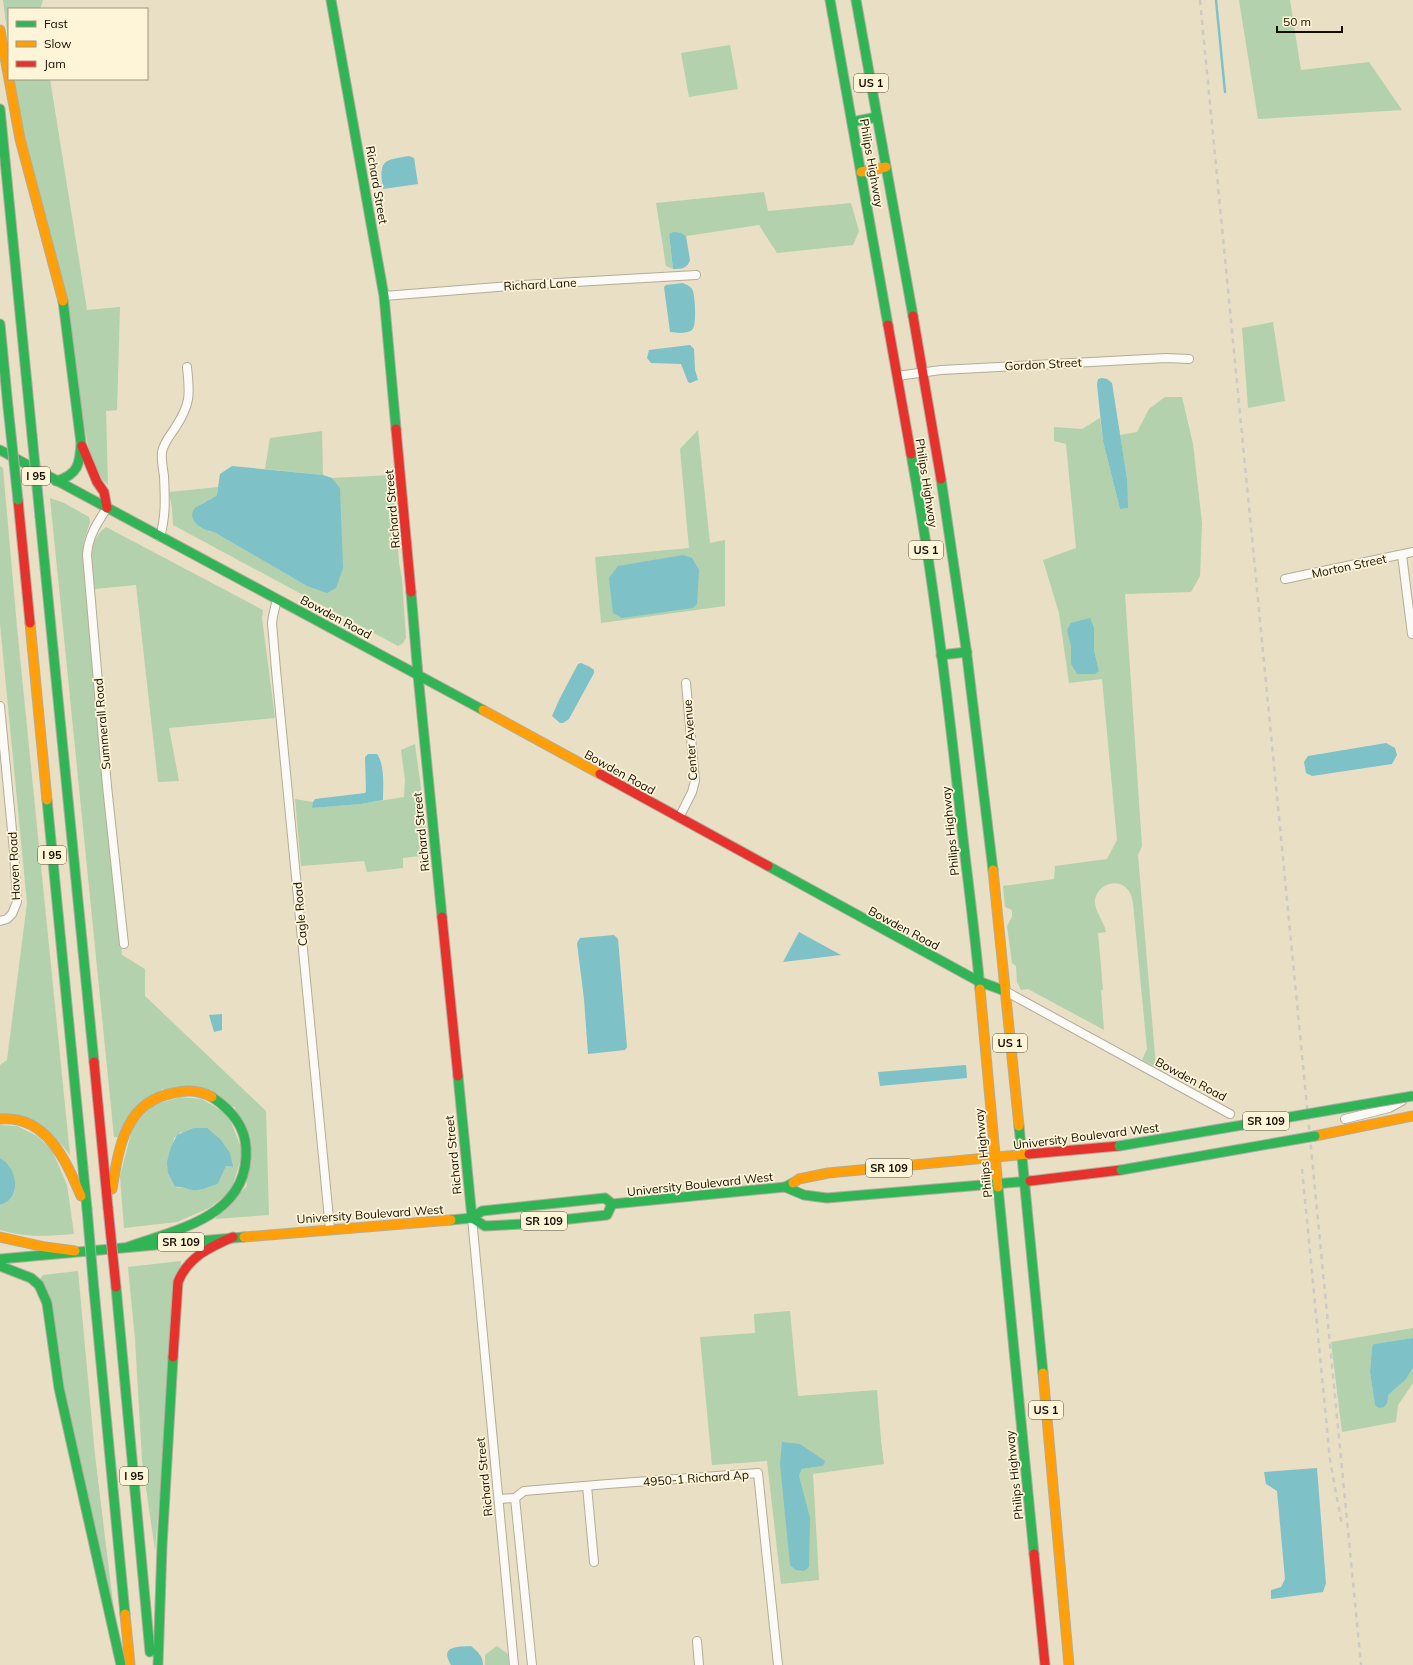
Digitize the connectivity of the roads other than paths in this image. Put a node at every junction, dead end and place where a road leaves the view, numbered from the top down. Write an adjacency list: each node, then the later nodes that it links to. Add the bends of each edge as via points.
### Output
1 (331, 0): 13 (main road, Richard Street)
2 (830, 0): 9 (main road, Philips Highway / US 1)
3 (856, 0): 8 (main road, Philips Highway / US 1)
4 (0, 30): 5 (main road)
5 (8, 74)
6 (9, 80): 19 (main road, via 20,139 62,294)
7 (0, 109): 51 (main road, I 95, bridge)
8 (877, 117): 9 (main road); 10 (main road, Philips Highway / US 1)
9 (852, 122): 11 (main road, Philips Highway / US 1)
10 (886, 167): 11 (main road); 17 (main road, Philips Highway / US 1)
11 (861, 172): 18 (main road, Philips Highway / US 1)
12 (696, 275): 13 (street, Richard Lane)
13 (384, 296): 31 (main road, Richard Street)
14 (0, 324): 52 (main road, I 95, bridge)
15 (1189, 359): 17 (street, Gordon Street, via 1166,358)
16 (187, 367): 23 (street, via 190,394 188,403 179,422 167,438 162,452 166,506)
17 (922, 372): 18 (street, Gordon Street); 29 (main road, Philips Highway / US 1)
18 (897, 376): 30 (main road, Philips Highway / US 1)
19 (81, 443): 21 (main road, via 79,465 74,473 67,479); 22 (main road, via 97,482 104,492)
20 (0, 450): 21 (main road, Bowden Road)
21 (56, 481): 22 (main road, Bowden Road)
22 (107, 508): 23 (main road, Bowden Road); 36 (street, Summerall Road, via 91,535 87,555)
23 (160, 537): 27 (main road, Bowden Road)
24 (1413, 552): 25 (street, Morton Street)
25 (1402, 554): 26 (street, Morton Street); 28 (street)
26 (1284, 579)
27 (277, 599): 31 (main road, Bowden Road); 54 (street, Cagle Road, via 272,623)
28 (1412, 634)
29 (966, 652): 30 (main road); 38 (main road, Philips Highway / US 1)
30 (941, 655): 37 (main road, Philips Highway / US 1, via 975,930)
31 (418, 675): 34 (main road, Bowden Road); 53 (main road, Richard Street)
32 (686, 683): 34 (street, Center Avenue, via 695,780)
33 (0, 706): 35 (street, Haven Road, via 17,902 12,914)
34 (679, 818): 37 (main road, Bowden Road)
35 (0, 921)
36 (124, 944)
37 (978, 981): 38 (main road, Bowden Road); 46 (main road, Philips Highway / US 1)
38 (1005, 991): 41 (street, Bowden Road); 45 (main road, Philips Highway / US 1)
39 (1413, 1090): 43 (street, via 1401,1102 1389,1108)
40 (1413, 1096): 45 (main road, University Boulevard West / SR 109, bridge, via 1118,1146)
41 (1230, 1114)
42 (1413, 1116): 47 (main road, University Boulevard West / SR 109, bridge, via 1121,1170)
43 (1345, 1118)
44 (0, 1119): 52 (main road, via 22,1122 47,1135 60,1152)
45 (1021, 1156): 46 (main road, University Boulevard West / SR 109); 47 (main road, Philips Highway / US 1)
46 (996, 1158): 48 (main road, Philips Highway / US 1); 49 (main road, University Boulevard West / SR 109, via 828,1173 799,1180)
47 (1025, 1182): 48 (main road, University Boulevard West / SR 109); 75 (main road, Philips Highway / US 1)
48 (998, 1184): 49 (main road, University Boulevard West / SR 109, via 827,1198 804,1195); 74 (main road, Philips Highway / US 1)
49 (785, 1187): 50 (main road, University Boulevard West / SR 109)
50 (612, 1204): 53 (main road, University Boulevard West / SR 109, via 605,1198 593,1199 482,1211); 53 (main road, SR 109, via 606,1215 523,1224 484,1226)
51 (108, 1208): 57 (main road, via 124,1134 134,1116 151,1099 179,1090 195,1092 213,1098 238,1120 246,1139 248,1161 243,1181 231,1200 209,1216); 68 (main road, I 95, bridge)
52 (86, 1209): 67 (main road, I 95, bridge)
53 (472, 1218): 54 (main road, University Boulevard West / SR 109); 63 (street, Richard Street)
54 (330, 1229): 56 (main road, University Boulevard West / SR 109)
55 (0, 1237): 58 (main road, via 45,1248)
56 (233, 1237): 57 (main road, University Boulevard West / SR 109); 69 (main road, via 193,1259 185,1266 178,1282 162,1538)
57 (128, 1247): 58 (main road, University Boulevard West / SR 109)
58 (75, 1251): 59 (main road, University Boulevard West / SR 109)
59 (0, 1259)
60 (0, 1266): 66 (main road, via 31,1278 38,1285 47,1303 59,1388)
61 (587, 1486): 62 (street, 4950-1 Richard Ap, via 524,1492); 64 (street); 73 (street, 4950-1 Richard Ap, via 758,1473)
62 (515, 1498): 63 (street, 4950-1 Richard Ap); 71 (street)
63 (499, 1499): 70 (street, Richard Street)
64 (594, 1562)
65 (697, 1641): 72 (street)
66 (121, 1665)
67 (130, 1665)
68 (152, 1665)
69 (158, 1665)
70 (514, 1665)
71 (532, 1665)
72 (700, 1665)
73 (778, 1665)
74 (1045, 1665)
75 (1069, 1665)

